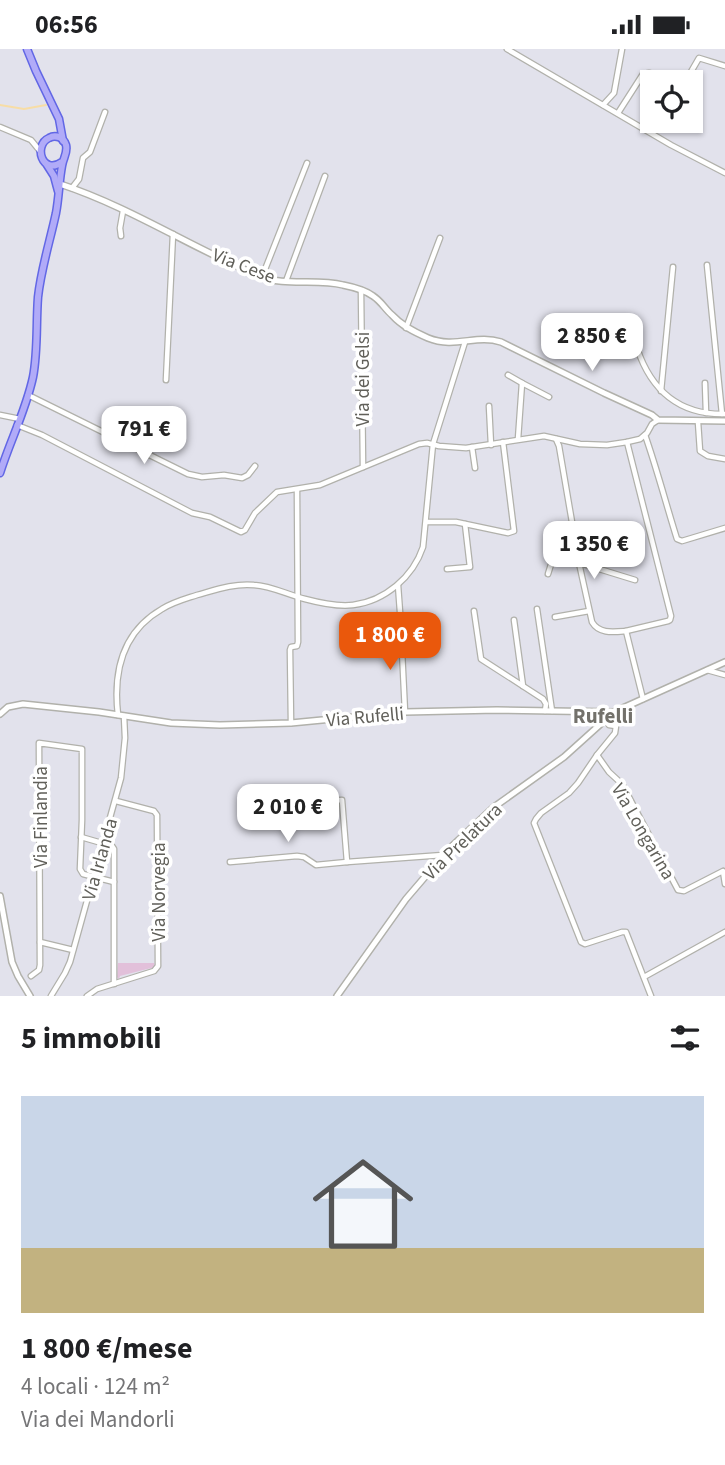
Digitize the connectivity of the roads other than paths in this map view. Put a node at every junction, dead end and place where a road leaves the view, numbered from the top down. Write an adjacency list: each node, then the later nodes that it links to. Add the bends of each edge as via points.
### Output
1 (27, 49): 8 (main road)
2 (507, 49): 5 (street)
3 (622, 49): 5 (street, via 614,93)
4 (725, 66): 7 (street, via 699,58 682,81 643,74)
5 (603, 105): 7 (street)
6 (105, 112): 20 (street)
7 (618, 113): 17 (street)
8 (59, 119): 10 (main road); 12 (main road)
9 (0, 127): 11 (street)
10 (47, 139): 11 (street); 12 (main road); 13 (main road)
11 (31, 140): 13 (street)
12 (63, 141): 14 (main road, via 66,153)
13 (41, 153): 16 (main road)
14 (62, 162): 16 (main road); 19 (main road)
15 (307, 163): 28 (street)
16 (47, 165): 21 (main road)
17 (725, 173)
18 (325, 176): 29 (street)
19 (60, 184): 20 (street, Via Cese); 21 (main road)
20 (72, 188): 22 (street, Via Cese)
21 (59, 196): 39 (main road, via 40,288)
22 (123, 211): 23 (street, Via Cese); 24 (street)
23 (173, 235): 28 (street, Via Cese); 35 (street)
24 (121, 236)
25 (440, 238): 31 (street)
26 (707, 265): 43 (street)
27 (673, 267): 38 (street)
28 (262, 277): 29 (street, Via Cese)
29 (286, 281): 30 (street, Via Cese, via 332,282)
30 (361, 291): 31 (street, Via Cese); 61 (street, Via dei Gelsi)
31 (407, 328): 32 (street, Via Cese, via 439,342)
32 (465, 342): 45 (street, Via Cese, via 488,339 503,343); 55 (street)
33 (637, 348): 38 (street, via 647,373)
34 (508, 375): 36 (street)
35 (166, 380)
36 (523, 383): 40 (street); 51 (street)
37 (705, 383): 42 (street)
38 (662, 391): 42 (street, via 681,405)
39 (29, 395): 47 (main road); 60 (street, via 188,474 243,478)
40 (549, 397)
41 (489, 406): 56 (street)
42 (706, 413): 43 (street)
43 (723, 414)
44 (0, 415): 47 (street)
45 (658, 420): 48 (street); 49 (street)
46 (725, 421): 48 (street)
47 (18, 422): 63 (main road); 64 (street, via 192,513 240,532 275,493)
48 (698, 422): 59 (street, via 701,451)
49 (645, 435): 54 (street); 67 (street, via 677,539)
50 (556, 438): 51 (street); 52 (street); 58 (street)
51 (518, 439): 53 (street)
52 (563, 441): 54 (street, via 594,446); 58 (street)
53 (503, 442): 56 (street); 66 (street, via 514,530 508,533)
54 (627, 442): 81 (street, via 671,617)
55 (433, 444): 57 (street); 61 (street, via 419,444); 65 (street)
56 (491, 445): 57 (street)
57 (472, 447): 62 (street)
58 (560, 457): 68 (street)
59 (725, 459)
60 (255, 466)
61 (363, 467): 64 (street)
62 (475, 468)
63 (0, 473)
64 (297, 490): 73 (street)
65 (427, 522): 66 (street); 72 (street, via 422,552)
66 (465, 524): 69 (street, via 470,567)
67 (725, 528)
68 (579, 563): 70 (street, via 554,557); 71 (street); 77 (street)
69 (447, 569)
70 (548, 573)
71 (635, 580)
72 (398, 585): 73 (street, Via Irlanda, via 352,605); 75 (street)
73 (298, 597): 91 (street, Via Irlanda, via 262,586 235,586 173,603 154,614 135,632 121,659 117,687); 93 (street, via 298,643 289,650)
74 (537, 609): 87 (street)
75 (400, 611)
76 (474, 611): 85 (street, via 481,659)
77 (589, 611): 78 (street); 81 (street, via 597,628)
78 (555, 617)
79 (514, 620): 85 (street)
80 (401, 630): 88 (street)
81 (626, 631): 86 (street)
82 (725, 662): 83 (street, Via Rufelli)
83 (706, 670): 84 (street); 86 (street, Via Rufelli)
84 (725, 675)
85 (523, 686): 87 (street, via 543,699)
86 (643, 699): 89 (street, Via Rufelli)
87 (549, 711): 88 (street, Via Rufelli); 89 (street, Via Rufelli)
88 (405, 712): 93 (street, Via Rufelli)
89 (614, 712): 92 (street, Via Prelatura)
90 (0, 714): 91 (street, Via Rufelli, via 21,704)
91 (121, 715): 93 (street, Via Rufelli, via 198,725); 95 (street, Via Irlanda, via 123,768)
92 (606, 720): 94 (street, via 616,731); 99 (street, Via Prelatura, via 489,811)
93 (291, 723)
94 (597, 755): 102 (street, Via Longarina, via 622,784 678,890); 111 (street, via 576,786 541,813 535,824 581,942 625,932)
95 (116, 801): 98 (street, Via Irlanda); 112 (street, Via Norvegia, via 157,814 158,966)
96 (254, 805): 101 (street, via 342,800)
97 (82, 837): 98 (street); 103 (street, Via Finlandia, via 80,870); 108 (street, Via Finlandia, via 82,749 39,743)
98 (103, 844): 103 (street, Via Irlanda); 104 (street, via 114,849)
99 (443, 855): 101 (street); 116 (street, Via Prelatura)
100 (230, 862): 101 (street, via 297,856 316,865)
101 (347, 862)
102 (724, 871): 105 (street, Via Longarina)
103 (94, 876): 104 (street); 109 (street, Via Irlanda)
104 (114, 882): 112 (street)
105 (725, 884)
106 (0, 896): 113 (street, via 11,960)
107 (725, 932): 111 (street)
108 (40, 942): 109 (street); 110 (street, Via Finlandia, via 40,968)
109 (73, 950): 114 (street, Via Irlanda)
110 (31, 976)
111 (644, 977): 117 (street)
112 (114, 984): 115 (street)
113 (29, 995)
114 (51, 996)
115 (87, 996)
116 (337, 996)
117 (651, 996)

